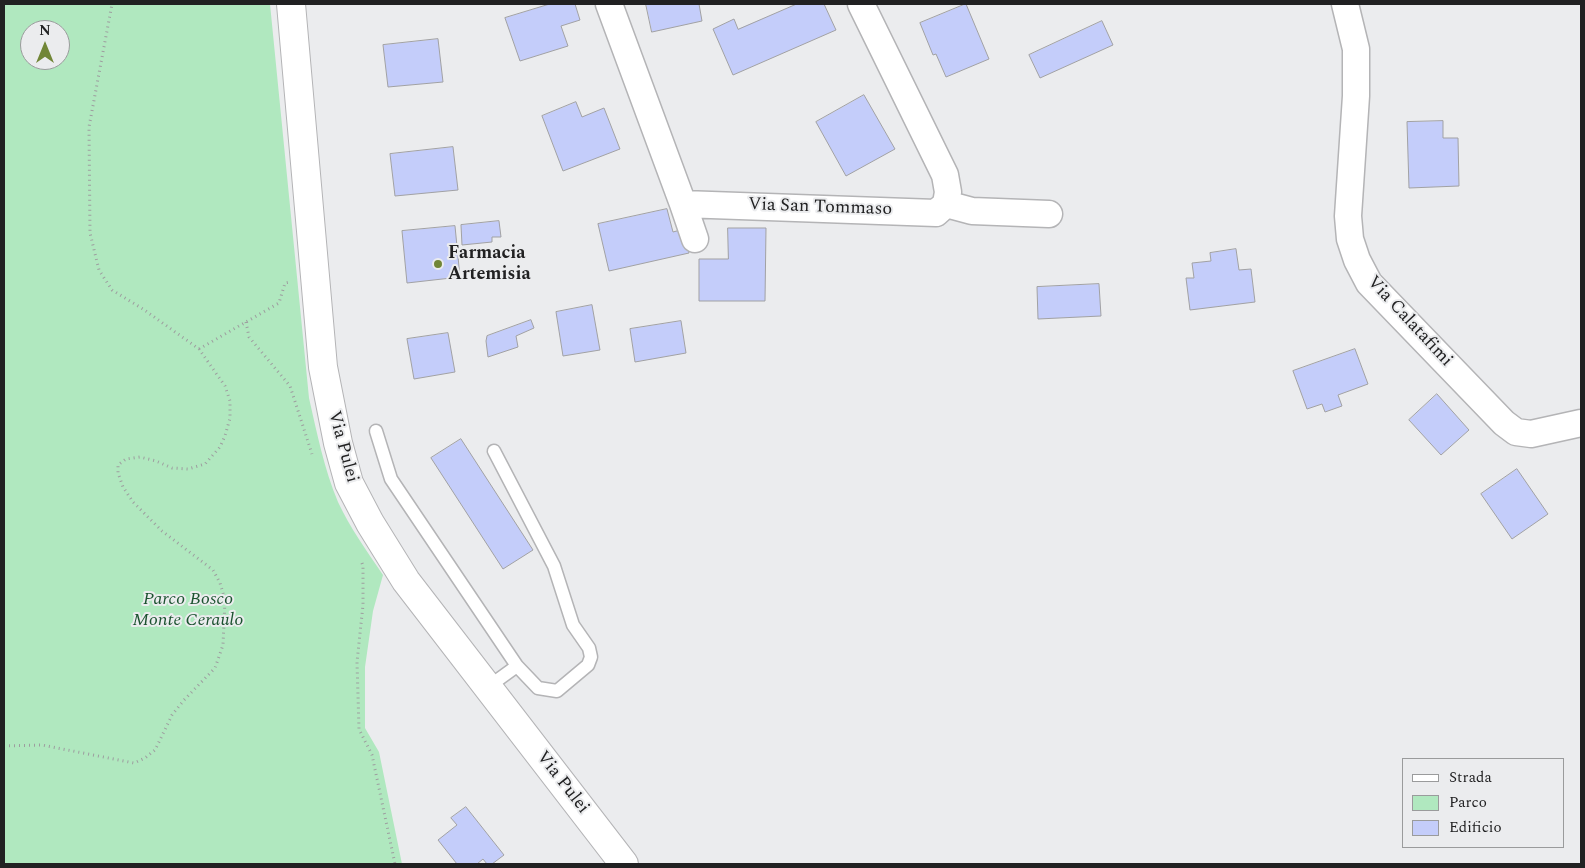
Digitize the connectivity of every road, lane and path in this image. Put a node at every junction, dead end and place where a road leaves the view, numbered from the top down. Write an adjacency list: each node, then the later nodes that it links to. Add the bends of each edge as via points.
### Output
1 (112, 4): 12 (path, via 90,127 90,233 99,270 112,290)
2 (291, 4): 10 (main road, Via Pulei)
3 (609, 4): 6 (street)
4 (861, 4): 7 (street, via 945,175)
5 (1345, 4): 13 (street, Via Calatafimi, via 1356,49 1348,216 1350,239 1369,283 1516,432 1531,434)
6 (683, 204): 7 (street, Via San Tommaso, via 936,212); 9 (street)
7 (946, 204): 8 (street, via 972,211)
8 (1049, 214)
9 (695, 239)
10 (315, 278): 11 (path, via 285,283 279,303); 19 (main road, Via Pulei, via 323,367 349,484 406,581)
11 (246, 322): 12 (path); 16 (path, via 249,337 290,386)
12 (199, 349): 20 (path, via 225,386 230,401 230,418 220,448 205,464 188,469 172,468 140,457 126,459 118,465 118,473 134,502 162,531 213,570 220,582 225,600 225,625 223,645 215,668 172,715 155,750 134,763 42,745)
13 (1581, 423)
14 (376, 431): 18 (lane, via 391,479)
15 (494, 451): 18 (lane, via 554,566 572,625 589,648 591,657 588,665 557,691 538,688)
16 (314, 462)
17 (358, 557): 21 (path, via 363,566 357,662 359,730 372,755)
18 (517, 666): 19 (lane)
19 (488, 687): 22 (main road, Via Pulei)
20 (4, 746)
21 (394, 864)
22 (624, 864)

